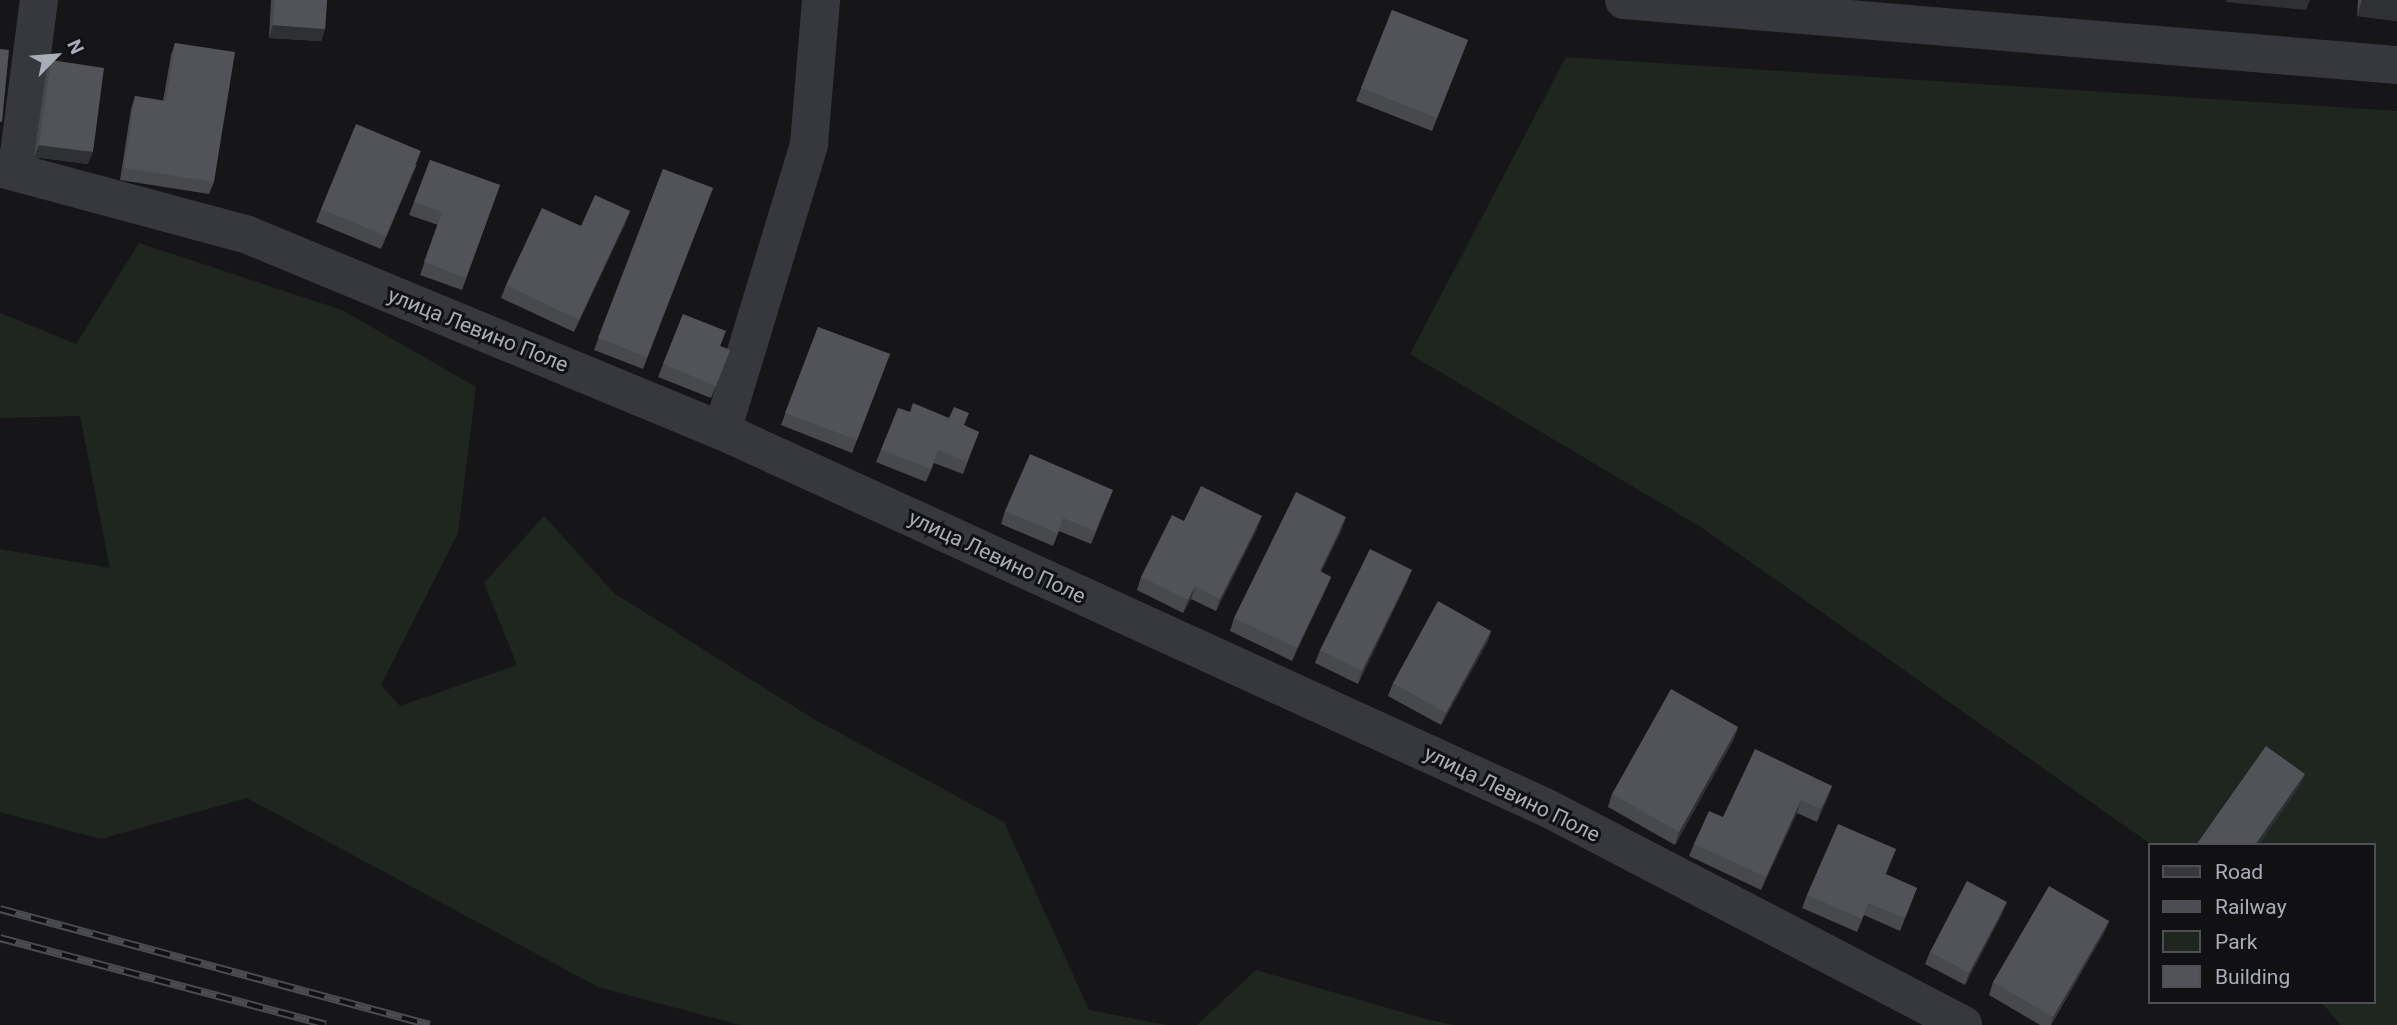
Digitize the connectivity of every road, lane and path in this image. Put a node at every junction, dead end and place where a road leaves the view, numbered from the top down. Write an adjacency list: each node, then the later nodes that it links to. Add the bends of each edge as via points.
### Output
1 (39, 0): 6 (street)
2 (821, 0): 7 (street, via 809,144)
3 (1624, 0): 4 (street)
4 (1879, 10): 5 (street)
5 (2397, 65)
6 (8, 168): 7 (street, улица Левино Поле, via 248,235)
7 (722, 431): 8 (street, улица Левино Поле, via 1547,808)
8 (1963, 1025)

